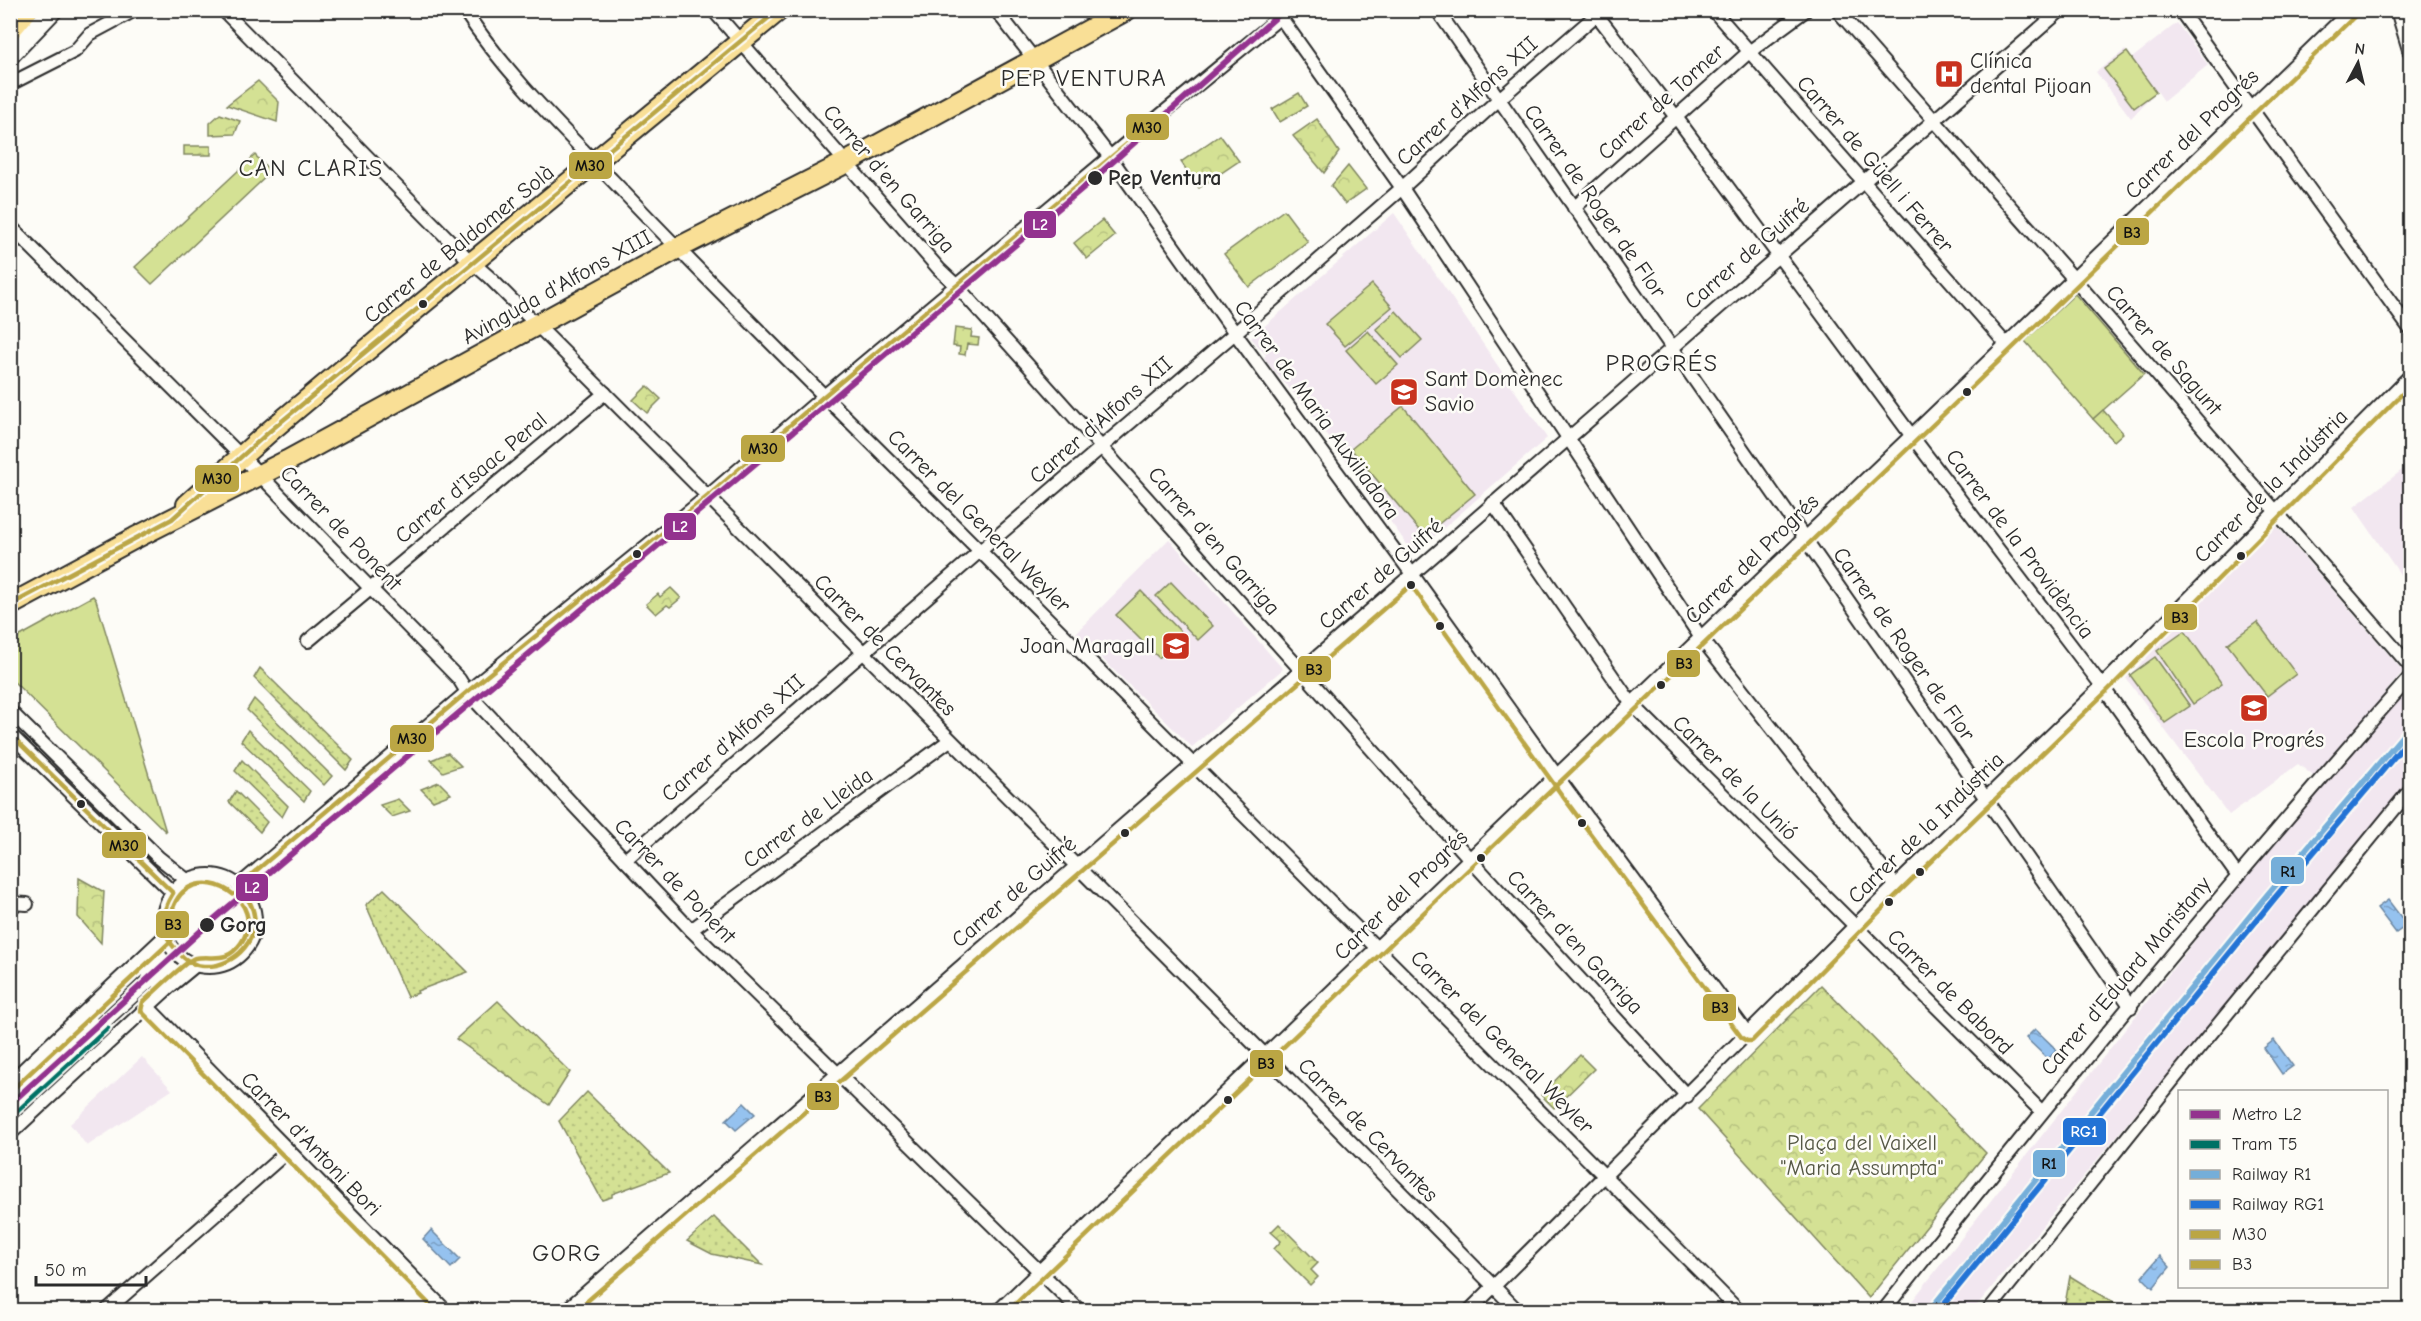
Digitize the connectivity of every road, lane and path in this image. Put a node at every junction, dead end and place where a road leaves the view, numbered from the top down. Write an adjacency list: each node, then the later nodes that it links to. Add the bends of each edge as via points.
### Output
1 (53, 10): 24 (street)
2 (135, 10): 26 (street, via 90,34 75,51)
3 (223, 10): 40 (street, Carrer de Cervantes)
4 (464, 10): 33 (street, Carrer del General Weyler, via 491,49)
5 (713, 10): 21 (street, Carrer d'en Garriga)
6 (779, 10): 21 (main road, Carrer de Baldomer Solà)
7 (996, 10): 25 (street, Carrer de Maria Auxiliadora)
8 (1126, 10): 25 (main road, Avinguda d'Alfons XIII)
9 (1437, 10): 27 (street, Carrer de Roger de Flor)
10 (1713, 10): 22 (street, Carrer de Güell i Ferrer)
11 (1806, 10): 22 (street, Carrer de Torner)
12 (1837, 10): 30 (street, Carrer de Sagunt)
13 (2061, 10): 30 (street, Carrer de Guifré)
14 (2180, 10): 28 (street)
15 (2351, 10): 28 (street, Carrer del Progrés)
16 (2397, 10): 23 (street)
17 (26, 11): 20 (highway)
18 (1598, 12): 27 (street, Carrer d'Alfons XII); 29 (street, Carrer de la Providència)
19 (1285, 14): 31 (street); 35 (street)
20 (10, 29)
21 (741, 42): 32 (street, Carrer d'en Garriga); 33 (main road, Carrer de Baldomer Solà)
22 (1749, 52): 29 (street, Carrer de Torner); 34 (street, Carrer de Güell i Ferrer)
23 (2410, 53)
24 (10, 55)
25 (1034, 62): 31 (street, Carrer de Maria Auxiliadora); 32 (main road, Avinguda d'Alfons XIII)
26 (10, 84)
27 (1498, 100): 35 (street, Carrer d'Alfons XII); 36 (street, Carrer de Roger de Flor)
28 (2251, 107): 41 (street, Carrer del Progrés); 44 (street)
29 (1676, 117): 36 (street, Carrer de Torner); 39 (street, Carrer de la Providència)
30 (1934, 122): 34 (street, Carrer de Guifré); 41 (street, Carrer de Sagunt)
31 (1110, 157): 42 (street); 45 (street, Carrer de Maria Auxiliadora)
32 (847, 162): 38 (main road, Avinguda d'Alfons XIII); 42 (street, Carrer d'en Garriga)
33 (595, 163): 38 (street, Carrer del General Weyler); 40 (main road, Carrer de Baldomer Solà)
34 (1862, 182): 39 (street, Carrer de Guifré); 46 (street, Carrer de Güell i Ferrer)
35 (1402, 188): 45 (street, Carrer d'Alfons XII); 52 (street)
36 (1574, 208): 47 (street, Carrer de Roger de Flor)
37 (10, 226): 54 (street, Carrer de Ponent)
38 (678, 248): 43 (main road, Avinguda d'Alfons XIII); 50 (street, Carrer del General Weyler)
39 (1780, 254): 47 (street, Carrer de Guifré); 51 (street, Carrer de la Providència)
40 (474, 263): 43 (street, Carrer de Cervantes); 54 (main road, Carrer de Baldomer Solà, via 258,442)
41 (2074, 279): 46 (street, Carrer del Progrés); 57 (street, Carrer de Sagunt)
42 (957, 286): 50 (street); 53 (street, Carrer d'en Garriga)
43 (536, 326): 49 (street, Carrer de Cervantes); 54 (main road, Avinguda d'Alfons XIII)
44 (2410, 329)
45 (1234, 333): 53 (street, Carrer d'Alfons XII); 61 (street, Carrer de Maria Auxiliadora)
46 (2006, 344): 51 (street, Carrer del Progrés)
47 (1672, 348): 52 (street, Carrer de Guifré); 59 (street, Carrer de Roger de Flor)
48 (2410, 376): 57 (street, Carrer de la Indústria)
49 (604, 393): 55 (street, Carrer de Cervantes); 62 (street, Carrer d'Isaac Peral)
50 (824, 396): 55 (street); 60 (street, Carrer del General Weyler)
51 (1911, 435): 59 (street, Carrer del Progrés); 70 (street, Carrer de la Providència)
52 (1567, 439): 56 (street, Carrer de Guifré); 64 (street)
53 (1103, 447): 60 (street, Carrer d'Alfons XII); 68 (street, Carrer d'en Garriga)
54 (251, 467): 58 (main road, Avinguda d'Alfons XIII); 58 (main road, Carrer de Baldomer Solà); 62 (street, Carrer de Ponent)
55 (708, 496): 66 (street, Carrer de Cervantes); 71 (street)
56 (1493, 502): 61 (street, Carrer de Guifré); 72 (street, Carrer de la Unió)
57 (2276, 510): 67 (street, Carrer de Sagunt); 70 (street, Carrer de la Indústria)
58 (172, 519): 63 (main road, Avinguda d'Alfons XIII)
59 (1805, 537): 64 (street, Carrer del Progrés); 79 (street, Carrer de Roger de Flor)
60 (980, 551): 66 (street, Carrer d'Alfons XII); 76 (street, Carrer del General Weyler)
61 (1412, 574): 68 (street, Carrer de Guifré); 77 (street, Carrer de Maria Auxiliadora)
62 (372, 589): 65 (street, Carrer d'Isaac Peral); 71 (street, Carrer de Ponent)
63 (10, 605)
64 (1701, 638): 72 (street, Carrer del Progrés); 86 (street)
65 (308, 641)
66 (862, 653): 75 (street, Carrer de Cervantes); 81 (street, Carrer d'Alfons XII)
67 (2410, 666)
68 (1301, 672): 76 (street, Carrer de Guifré); 80 (street, Carrer d'en Garriga)
69 (2410, 677): 83 (street, Carrer d'Eduard Maristany)
70 (2102, 686): 79 (street, Carrer de la Indústria); 83 (street, Carrer de la Providència)
71 (467, 692): 81 (street, Carrer de Ponent); 85 (street)
72 (1631, 704): 77 (street, Carrer del Progrés); 90 (street, Carrer de la Unió)
73 (10, 711): 84 (street, via 158,857)
74 (10, 734): 87 (street)
75 (950, 740): 82 (street, Carrer de Cervantes); 91 (street, Carrer de Lleida)
76 (1196, 763): 82 (street, Carrer de Guifré); 93 (street, Carrer del General Weyler)
77 (1556, 775): 80 (street, Carrer del Progrés); 97 (street, Carrer de Maria Auxiliadora)
78 (2410, 790): 117 (street)
79 (1985, 800): 86 (street, Carrer de la Indústria); 96 (street, Carrer de Roger de Flor)
80 (1469, 858): 93 (street, Carrer del Progrés); 101 (street, Carrer d'en Garriga)
81 (624, 860): 91 (street, Carrer de Ponent)
82 (1076, 866): 98 (street, Carrer de Cervantes); 99 (street, Carrer de Guifré)
83 (2237, 875): 96 (street, Carrer d'Eduard Maristany)
84 (188, 880): 85 (street, via 212,876); 87 (street)
85 (238, 886): 94 (street, via 254,910 250,942 235,960 226,964)
86 (1896, 886): 90 (street, Carrer de la Indústria)
87 (173, 893): 92 (street, via 164,914)
88 (10, 903): 89 (street)
89 (27, 904)
90 (1854, 927): 97 (street, Carrer de la Indústria); 102 (street, Carrer de Babord)
91 (691, 930): 99 (street, Carrer de Ponent)
92 (165, 936): 94 (street, via 176,953); 100 (street)
93 (1378, 947): 98 (street, Carrer del Progrés); 105 (street, Carrer del General Weyler)
94 (196, 965): 95 (street)
95 (148, 1007): 103 (street); 104 (street, Carrer d'Antoni Bori)
96 (2131, 1007): 102 (street, Carrer d'Eduard Maristany)
97 (1748, 1034): 101 (street, Carrer de la Indústria)
98 (1266, 1055): 106 (street, Carrer del Progrés); 107 (street, Carrer de Cervantes)
99 (838, 1072): 106 (street, Carrer de Ponent); 110 (street, Carrer de Guifré)
100 (10, 1082)
101 (1687, 1096): 105 (street, Carrer de la Indústria)
102 (2041, 1111): 116 (street, Carrer d'Eduard Maristany)
103 (10, 1134)
104 (288, 1152): 108 (street); 109 (street, Carrer d'Antoni Bori)
105 (1606, 1177): 107 (street, Carrer de la Indústria); 115 (street, Carrer del General Weyler)
106 (1039, 1271): 111 (street, Carrer del Progrés); 112 (street, Carrer de Ponent)
107 (1494, 1287): 113 (street, Carrer de la Indústria); 114 (street, Carrer de Cervantes)
108 (107, 1311)
109 (445, 1311)
110 (566, 1311)
111 (999, 1311)
112 (1079, 1311)
113 (1470, 1311)
114 (1517, 1311)
115 (1738, 1311)
116 (1884, 1311)
117 (1989, 1311)

